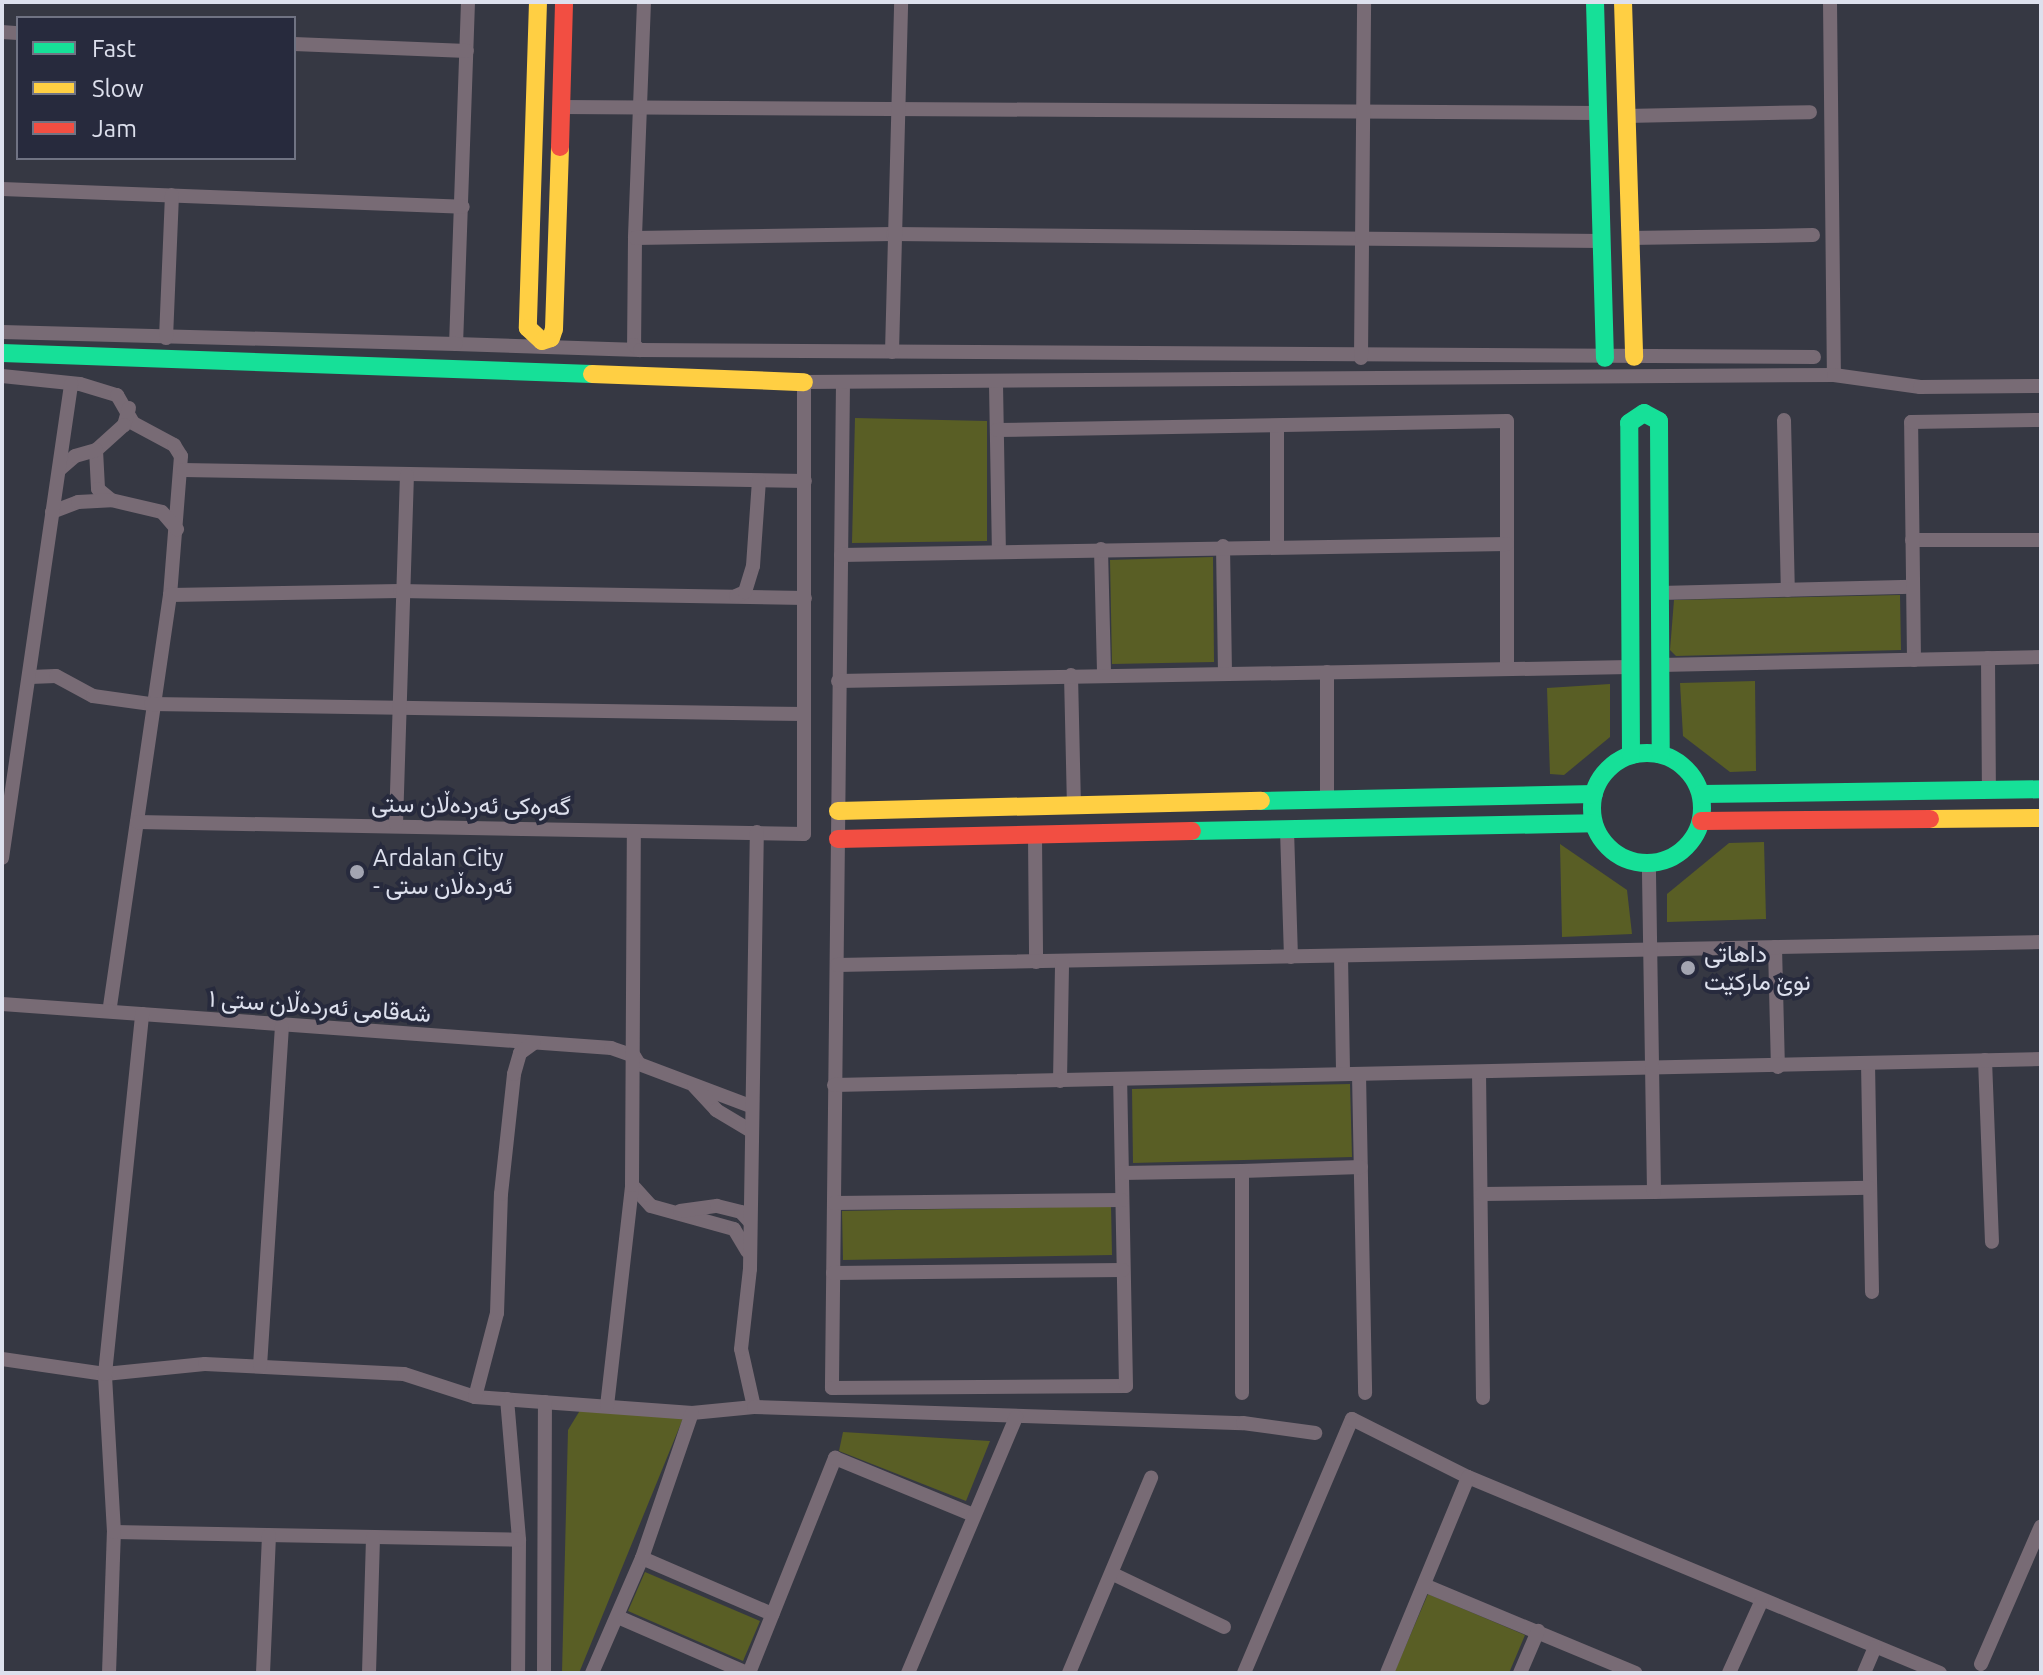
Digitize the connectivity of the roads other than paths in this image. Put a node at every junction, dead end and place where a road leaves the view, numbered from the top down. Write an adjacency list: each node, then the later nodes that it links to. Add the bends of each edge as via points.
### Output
1 (468, 2): 11 (street)
2 (538, 2): 15 (street, via 528,328 542,341 551,338 554,329)
3 (564, 2): 15 (street)
4 (644, 2): 14 (street)
5 (901, 2): 16 (street)
6 (1364, 2): 19 (street)
7 (1595, 2): 13 (street)
8 (1623, 2): 12 (street)
9 (1830, 2): 40 (street)
10 (296, 44): 11 (street)
11 (467, 51): 23 (street)
12 (1624, 55): 13 (street); 20 (street)
13 (1597, 56): 18 (street)
14 (639, 106): 15 (street); 16 (street); 26 (street)
15 (561, 107)
16 (898, 108): 19 (street); 24 (street)
17 (1810, 112): 20 (street)
18 (1598, 113): 19 (street); 29 (street)
19 (1363, 114): 27 (street)
20 (1626, 116): 28 (street)
21 (2, 189): 22 (street)
22 (172, 195): 23 (street); 31 (street)
23 (463, 207): 32 (street)
24 (893, 234): 26 (street); 27 (street); 34 (street)
25 (1813, 235): 28 (street)
26 (635, 238): 33 (street, via 634,345)
27 (1362, 238): 29 (street); 38 (street)
28 (1629, 238): 36 (street)
29 (1601, 241): 39 (street)
30 (2, 332): 31 (street)
31 (166, 338): 32 (street)
32 (456, 344): 33 (street)
33 (640, 350): 34 (street)
34 (892, 352): 38 (street)
35 (2, 353): 42 (street)
36 (1634, 357): 37 (street); 39 (street)
37 (1814, 357)
38 (1361, 358): 39 (street)
39 (1605, 358)
40 (1834, 375): 45 (street); 46 (street, via 1920,387)
41 (2, 376): 44 (street)
42 (804, 382): 43 (street); 57 (street)
43 (843, 382): 45 (street); 68 (street)
44 (71, 384): 47 (street, via 117,395); 53 (street)
45 (996, 384): 51 (street)
46 (2041, 386)
47 (128, 410): 52 (street, via 124,425); 54 (street, via 133,423 174,445)
48 (1784, 420): 70 (street)
49 (2041, 420): 61 (street, via 1911,422)
50 (1277, 427): 51 (street); 63 (street, via 1507,421); 64 (street)
51 (997, 430): 67 (street)
52 (96, 450): 53 (street, via 75,456); 58 (street, via 94,477)
53 (59, 470): 59 (street)
54 (183, 470): 55 (street); 60 (street)
55 (407, 475): 56 (street); 71 (street)
56 (759, 481): 57 (street); 74 (street, via 753,566 745,592)
57 (805, 481): 75 (street)
58 (111, 500): 59 (street, via 78,502); 60 (street, via 162,512)
59 (52, 512): 86 (street)
60 (177, 529): 73 (street)
61 (1912, 540): 62 (street); 69 (street)
62 (2041, 540)
63 (1507, 544): 64 (street); 81 (street)
64 (1277, 545): 65 (street)
65 (1223, 546): 66 (street); 83 (street)
66 (1101, 549): 67 (street); 84 (street)
67 (999, 552): 68 (street)
68 (841, 555): 87 (street)
69 (1912, 587): 70 (street); 78 (street)
70 (1788, 590): 72 (street)
71 (400, 591): 73 (street); 74 (street); 89 (street)
72 (1660, 593): 79 (street); 80 (street, via 1659,421 1644,413 1629,423)
73 (170, 595): 88 (street)
74 (735, 597): 75 (street)
75 (805, 598): 90 (street)
76 (2041, 657): 77 (street)
77 (1988, 658): 78 (street); 94 (street)
78 (1914, 660): 79 (street)
79 (1660, 665): 91 (street)
80 (1630, 667): 81 (street); 92 (street)
81 (1507, 668): 82 (street)
82 (1327, 672): 83 (street); 97 (street)
83 (1225, 673): 84 (street)
84 (1104, 674): 85 (street)
85 (1071, 675): 87 (street); 98 (street)
86 (30, 677): 88 (street, via 56,676 93,696); 110 (street)
87 (838, 681): 99 (street)
88 (151, 704): 89 (street); 102 (street)
89 (398, 708): 90 (street); 104 (street)
90 (804, 714): 107 (street, گەرەکی ئەردەڵان ستی, via 804,834)
91 (1661, 753): 92 (street); 96 (street, via 1690,773)
92 (1631, 755): 95 (street, via 1603,775)
93 (2041, 789): 94 (street)
94 (1989, 790): 96 (street)
95 (1594, 794): 97 (street); 103 (street)
96 (1701, 794): 101 (street)
97 (1327, 799): 98 (street)
98 (1074, 805): 99 (street)
99 (838, 811): 109 (street)
100 (2041, 818): 101 (street)
101 (1701, 821): 111 (street, via 1687,846)
102 (137, 822): 104 (street, گەرەکی ئەردەڵان ستی); 121 (street)
103 (1593, 823): 105 (street); 111 (street, via 1621,857)
104 (396, 824): 106 (street, گەرەکی ئەردەڵان ستی)
105 (1287, 830): 108 (street); 116 (street)
106 (634, 831): 107 (street, گەرەکی ئەردەڵان ستی); 125 (street)
107 (757, 832): 137 (street)
108 (1035, 836): 109 (street); 117 (street)
109 (838, 839): 119 (street)
110 (2, 858)
111 (1649, 863): 114 (street)
112 (2041, 942): 113 (street)
113 (1775, 947): 114 (street); 129 (street)
114 (1651, 951): 115 (street); 130 (street)
115 (1341, 956): 116 (street); 132 (street)
116 (1291, 957): 118 (street)
117 (1036, 962): 118 (street); 119 (street)
118 (1062, 962): 134 (street)
119 (837, 965): 136 (street)
120 (2, 1004): 121 (street, شەقامی ئەردەڵان ستی ١)
121 (109, 1011): 122 (street, شەقامی ئەردەڵان ستی ١)
122 (142, 1014): 123 (street, شەقامی ئەردەڵان ستی ١); 157 (street)
123 (282, 1027): 124 (street, شەقامی ئەردەڵان ستی ١); 156 (street)
124 (534, 1043): 125 (street, شەقامی ئەردەڵان ستی ١, via 611,1048); 160 (street, via 520,1053 514,1074 501,1194 497,1313)
125 (634, 1056): 135 (street, شەقامی ئەردەڵان ستی ١, via 639,1064); 142 (street)
126 (2041, 1059): 127 (street)
127 (1985, 1060): 128 (street); 150 (street)
128 (1868, 1063): 129 (street); 143 (street)
129 (1778, 1067): 130 (street)
130 (1651, 1069): 131 (street); 144 (street)
131 (1479, 1072): 132 (street); 145 (street)
132 (1351, 1074): 133 (street); 139 (street)
133 (1120, 1080): 134 (street); 141 (street)
134 (1060, 1081): 136 (street)
135 (691, 1083): 137 (street, شەقامی ئەردەڵان ستی ١); 138 (street, via 716,1110)
136 (834, 1085): 147 (street)
137 (750, 1106): 138 (street)
138 (751, 1131): 149 (street)
139 (1361, 1167): 140 (street); 159 (street)
140 (1242, 1171): 141 (street); 158 (street)
141 (1122, 1173): 146 (street)
142 (632, 1185): 148 (street, via 651,1206); 164 (street)
143 (1869, 1188): 144 (street); 154 (street)
144 (1654, 1192): 145 (street)
145 (1482, 1194): 161 (street)
146 (1122, 1200): 147 (street); 152 (street)
147 (834, 1203): 153 (street)
148 (679, 1211): 149 (street, via 717,1206 741,1212); 151 (street, via 734,1229)
149 (750, 1222): 151 (street)
150 (1992, 1242)
151 (750, 1259): 165 (street, via 741,1369)
152 (1123, 1270): 153 (street); 153 (street, via 1126,1386 832,1388)
153 (833, 1273)
154 (1872, 1292)
155 (2, 1359): 157 (street)
156 (260, 1366): 157 (street, via 205,1364); 160 (street, via 404,1374)
157 (105, 1374): 173 (street)
158 (1242, 1393)
159 (1365, 1393)
160 (475, 1397): 162 (street)
161 (1483, 1398)
162 (507, 1399): 163 (street); 176 (street)
163 (545, 1402): 164 (street); 194 (street)
164 (607, 1406): 166 (street)
165 (754, 1407): 166 (street); 167 (street)
166 (692, 1413): 177 (street)
167 (1016, 1417): 168 (street, via 1243,1423); 171 (street)
168 (1315, 1433)
169 (1468, 1477): 179 (street); 180 (street); 198 (street, via 1352,1419)
170 (1151, 1478): 178 (street)
171 (973, 1515): 181 (street, via 835,1458); 189 (street)
172 (2041, 1526): 186 (street)
173 (114, 1532): 174 (street); 190 (street)
174 (269, 1535): 175 (street); 191 (street)
175 (373, 1537): 176 (street); 192 (street)
176 (519, 1540): 193 (street)
177 (642, 1558): 181 (street); 182 (street)
178 (1113, 1574): 183 (street); 197 (street)
179 (1424, 1585): 184 (street); 199 (street)
180 (1762, 1600): 185 (street); 202 (street)
181 (772, 1614): 196 (street)
182 (618, 1617): 195 (street); 196 (street)
183 (1224, 1627)
184 (1538, 1631): 187 (street); 200 (street)
185 (1875, 1647): 188 (street); 203 (street)
186 (1981, 1664)
187 (1602, 1666): 201 (street)
188 (1905, 1666): 204 (street)
189 (911, 1672)
190 (109, 1673)
191 (263, 1673)
192 (369, 1673)
193 (518, 1673)
194 (544, 1673)
195 (592, 1673)
196 (748, 1673)
197 (1069, 1673)
198 (1244, 1673)
199 (1387, 1673)
200 (1520, 1673)
201 (1635, 1673)
202 (1729, 1673)
203 (1864, 1673)
204 (1940, 1673)

